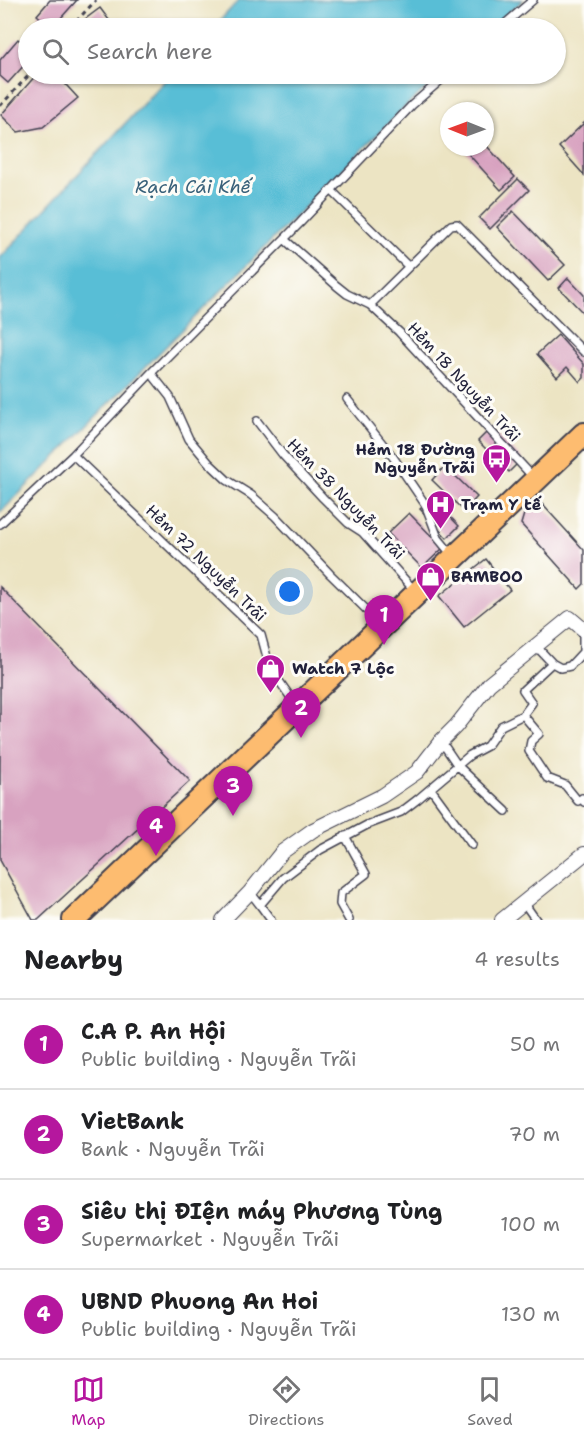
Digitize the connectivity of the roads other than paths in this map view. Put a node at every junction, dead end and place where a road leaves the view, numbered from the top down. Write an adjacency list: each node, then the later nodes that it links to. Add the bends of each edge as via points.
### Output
1 (533, 0): 2 (lane)
2 (512, 18)
3 (436, 84): 4 (lane)
4 (331, 190): 5 (lane); 6 (lane)
5 (284, 239): 7 (lane, Hẻm 18 Nguyễn Trãi, via 347,294); 9 (lane)
6 (408, 266): 7 (lane); 8 (lane, via 451,225 457,224)
7 (370, 305): 14 (lane, Hẻm 18 Nguyễn Trãi, via 417,349)
8 (584, 352)
9 (151, 373): 13 (lane); 18 (lane, via 170,397 189,439 204,458 275,516)
10 (347, 399): 16 (lane, via 425,504 438,538)
11 (257, 421): 17 (lane, Hẻm 38 Nguyễn Trãi, via 307,481 362,532)
12 (584, 434): 14 (main road)
13 (73, 455): 15 (lane); 23 (lane, Hẻm 72 Nguyễn Trãi, via 261,635 270,668)
14 (535, 480): 16 (main road)
15 (0, 525)
16 (454, 557): 17 (main road)
17 (417, 593): 18 (main road)
18 (383, 625): 23 (main road)
19 (584, 630): 20 (street, via 570,618); 21 (lane)
20 (535, 645): 22 (lane); 25 (street, via 489,684)
21 (583, 653): 22 (lane, via 570,666 561,668)
22 (552, 663): 24 (lane, via 523,690 532,703)
23 (297, 707): 36 (main road)
24 (523, 715): 26 (lane, via 501,726 487,746); 28 (lane, via 539,734 531,741 529,751 547,778 565,785 578,801 582,798)
25 (441, 741): 26 (lane); 33 (street, via 417,772 382,796 313,830 282,852)
26 (458, 766): 27 (lane); 29 (lane)
27 (431, 789): 30 (lane, via 400,812); 31 (lane)
28 (584, 802)
29 (506, 811)
30 (345, 836): 35 (lane, via 283,878); 39 (lane, via 366,874 340,893 340,904)
31 (472, 845)
32 (584, 854): 34 (street)
33 (250, 892): 35 (lane); 37 (street)
34 (524, 903): 40 (street); 41 (lane)
35 (260, 905): 38 (lane)
36 (74, 920)
37 (223, 920)
38 (271, 920)
39 (349, 920)
40 (502, 920)
41 (536, 920)

